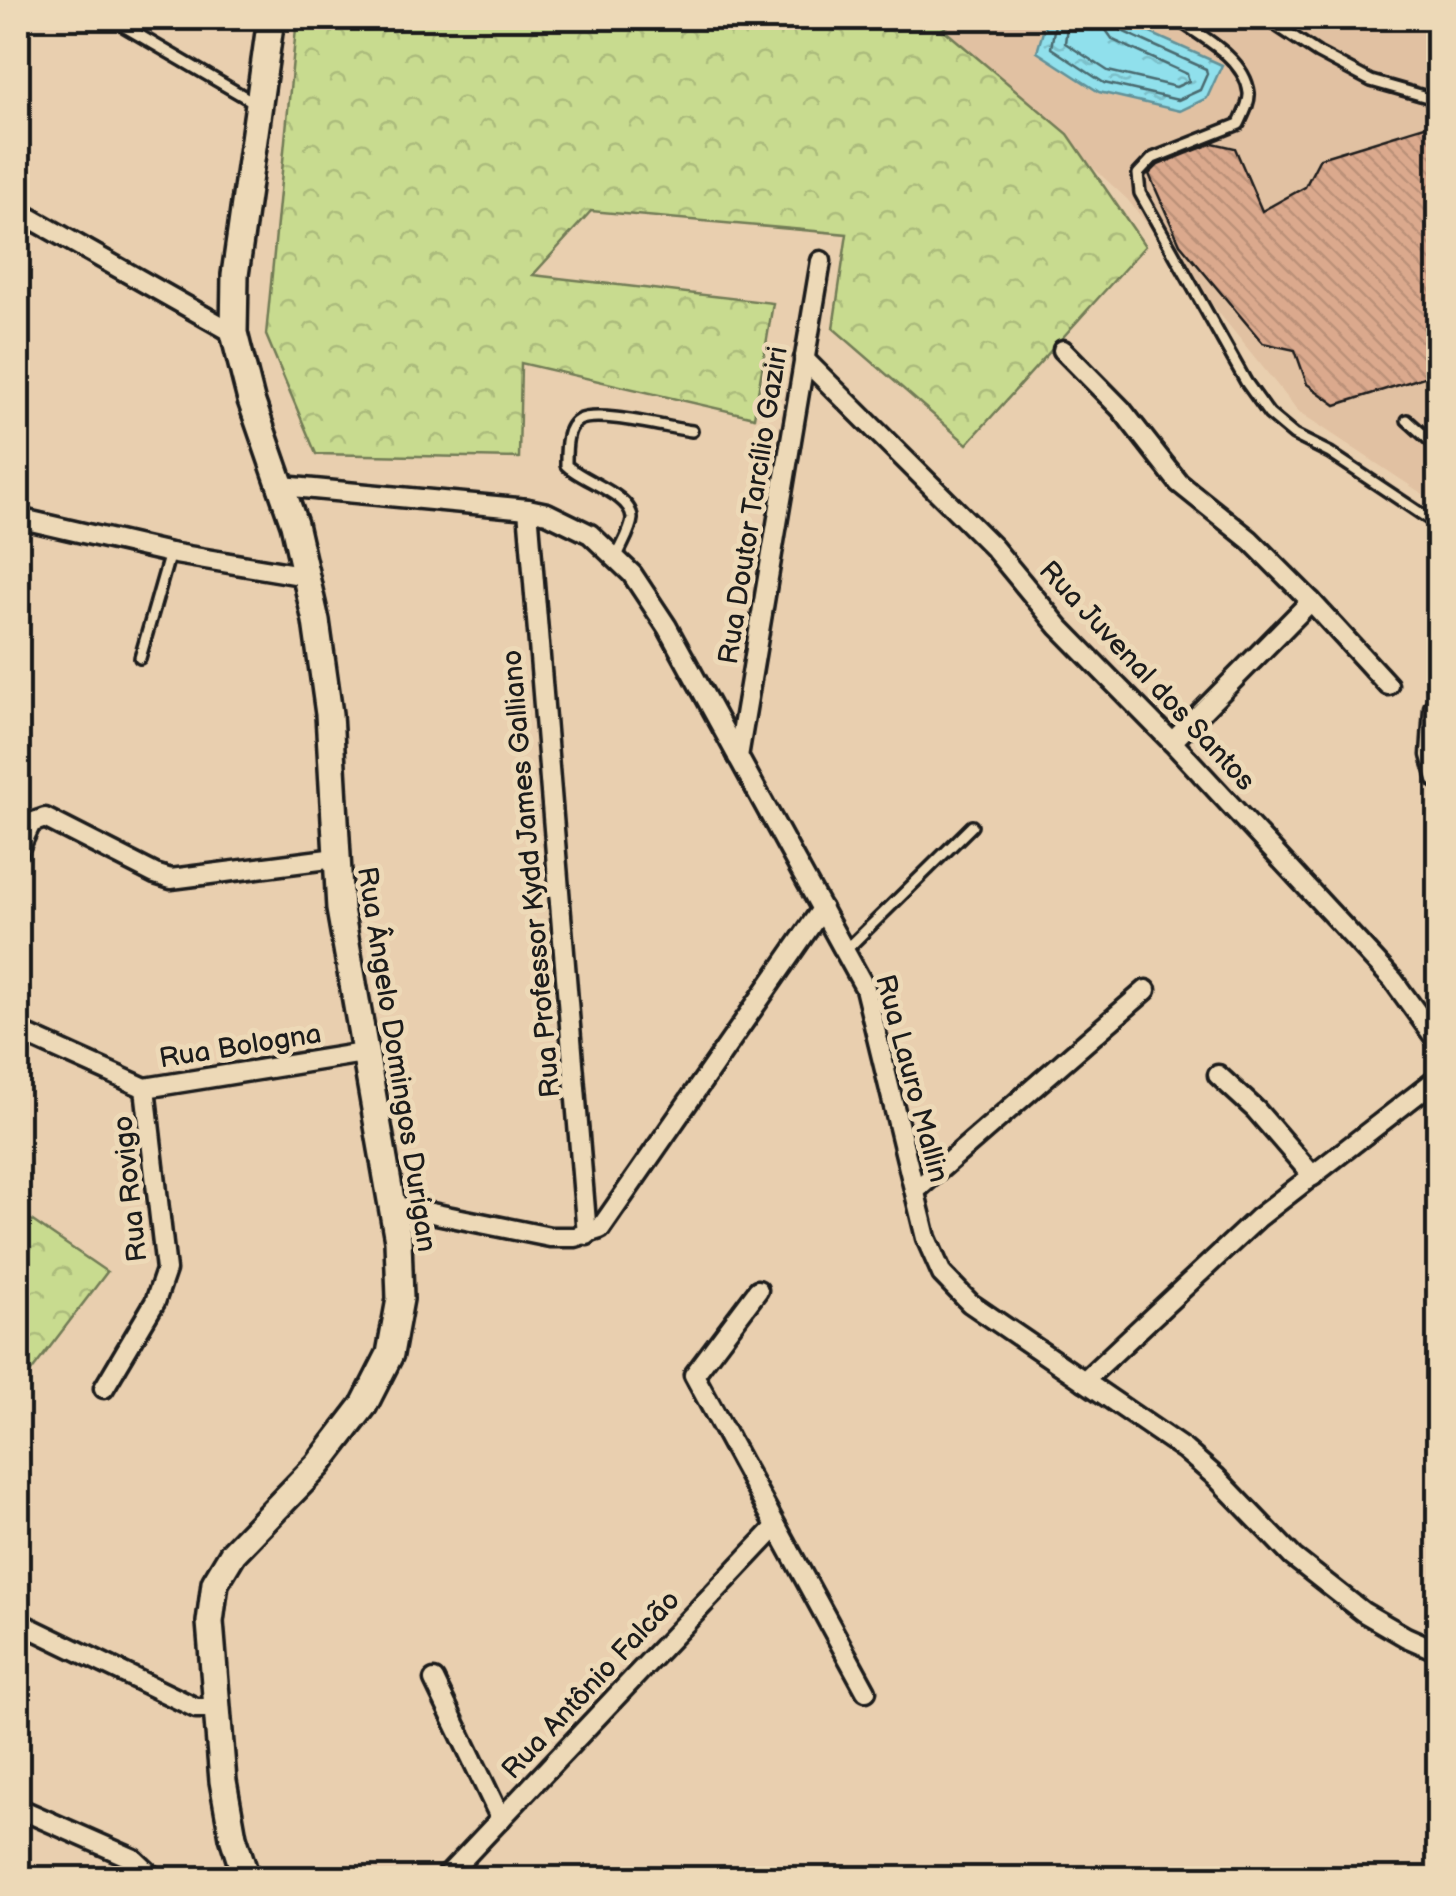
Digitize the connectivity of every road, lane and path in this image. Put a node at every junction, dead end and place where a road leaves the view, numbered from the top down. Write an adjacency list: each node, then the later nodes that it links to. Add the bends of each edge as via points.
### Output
1 (127, 18): 6 (lane, via 125,27)
2 (272, 18): 6 (street, Rua Ângelo Domingos Durigan)
3 (1175, 18): 18 (lane, via 1242,71 1250,96 1239,124 1153,158 1138,174 1140,193 1269,414)
4 (1265, 18): 5 (lane, via 1371,81)
5 (1438, 100)
6 (259, 105): 9 (street, Rua Ângelo Domingos Durigan, via 235,275)
7 (18, 211): 9 (street)
8 (820, 262): 11 (street, Rua Doutor Tarcílio Gaziri)
9 (234, 333): 15 (street, Rua Ângelo Domingos Durigan)
10 (1063, 350): 22 (street, via 1179,483 1238,528)
11 (804, 359): 26 (street, Rua Juvenal dos Santos, via 976,529 1059,628); 27 (street, Rua Doutor Tarcílio Gaziri)
12 (1407, 420): 14 (lane)
13 (692, 431): 20 (lane, via 600,418 580,420 570,430 566,464 630,507 632,521)
14 (1438, 448)
15 (282, 486): 16 (street, Rua Lauro Mallin); 21 (street, Rua Ângelo Domingos Durigan)
16 (528, 509): 20 (street, Rua Lauro Mallin, via 569,522); 44 (street, Rua Professor Kydd James Galliano)
17 (18, 518): 19 (street)
18 (1438, 525)
19 (170, 554): 21 (street); 23 (lane)
20 (617, 557): 27 (street, Rua Lauro Mallin, via 667,627)
21 (307, 576): 31 (street, Rua Ângelo Domingos Durigan, via 328,714)
22 (1311, 600): 24 (street); 26 (street)
23 (140, 658)
24 (1388, 685)
25 (1434, 708): 28 (street, via 1431,754)
26 (1172, 742): 36 (street, Rua Juvenal dos Santos, via 1393,980)
27 (738, 757): 32 (street, Rua Lauro Mallin)
28 (1438, 779)
29 (972, 826): 33 (lane)
30 (18, 851): 31 (street, via 38,818 171,879)
31 (336, 858): 37 (street, Rua Ângelo Domingos Durigan)
32 (822, 908): 33 (street, Rua Lauro Mallin); 44 (street, via 608,1220)
33 (846, 951): 42 (street, Rua Lauro Mallin, via 870,1002)
34 (1146, 990): 42 (street)
35 (18, 1031): 40 (street, Rua Bologna)
36 (1438, 1042)
37 (364, 1053): 40 (street, Rua Bologna); 43 (street, Rua Ângelo Domingos Durigan)
38 (1218, 1075): 41 (street)
39 (1438, 1078): 41 (street)
40 (145, 1088): 47 (street, Rua Rovigo, via 166,1270 156,1302)
41 (1313, 1176): 46 (street, via 1258,1218)
42 (914, 1191): 46 (street, Rua Lauro Mallin, via 932,1257 954,1289)
43 (392, 1206): 44 (street, via 550,1237); 53 (street, Rua Ângelo Domingos Durigan, via 400,1299 390,1354 344,1434 222,1569 210,1622)
44 (587, 1235)
45 (758, 1290): 48 (street, via 694,1376)
46 (1084, 1382): 50 (street, Rua Lauro Mallin, via 1200,1462 1324,1583 1384,1626)
47 (104, 1388)
48 (776, 1527): 52 (street); 55 (street, Rua Antônio Falcão)
49 (18, 1622): 53 (street, via 196,1708)
50 (1438, 1650)
51 (434, 1680): 55 (street)
52 (866, 1691)
53 (216, 1708): 57 (street, Rua Ângelo Domingos Durigan, via 228,1810)
54 (18, 1808): 56 (street, via 134,1859)
55 (501, 1818): 58 (street, Rua Antônio Falcão)
56 (154, 1878)
57 (246, 1878)
58 (444, 1878)

